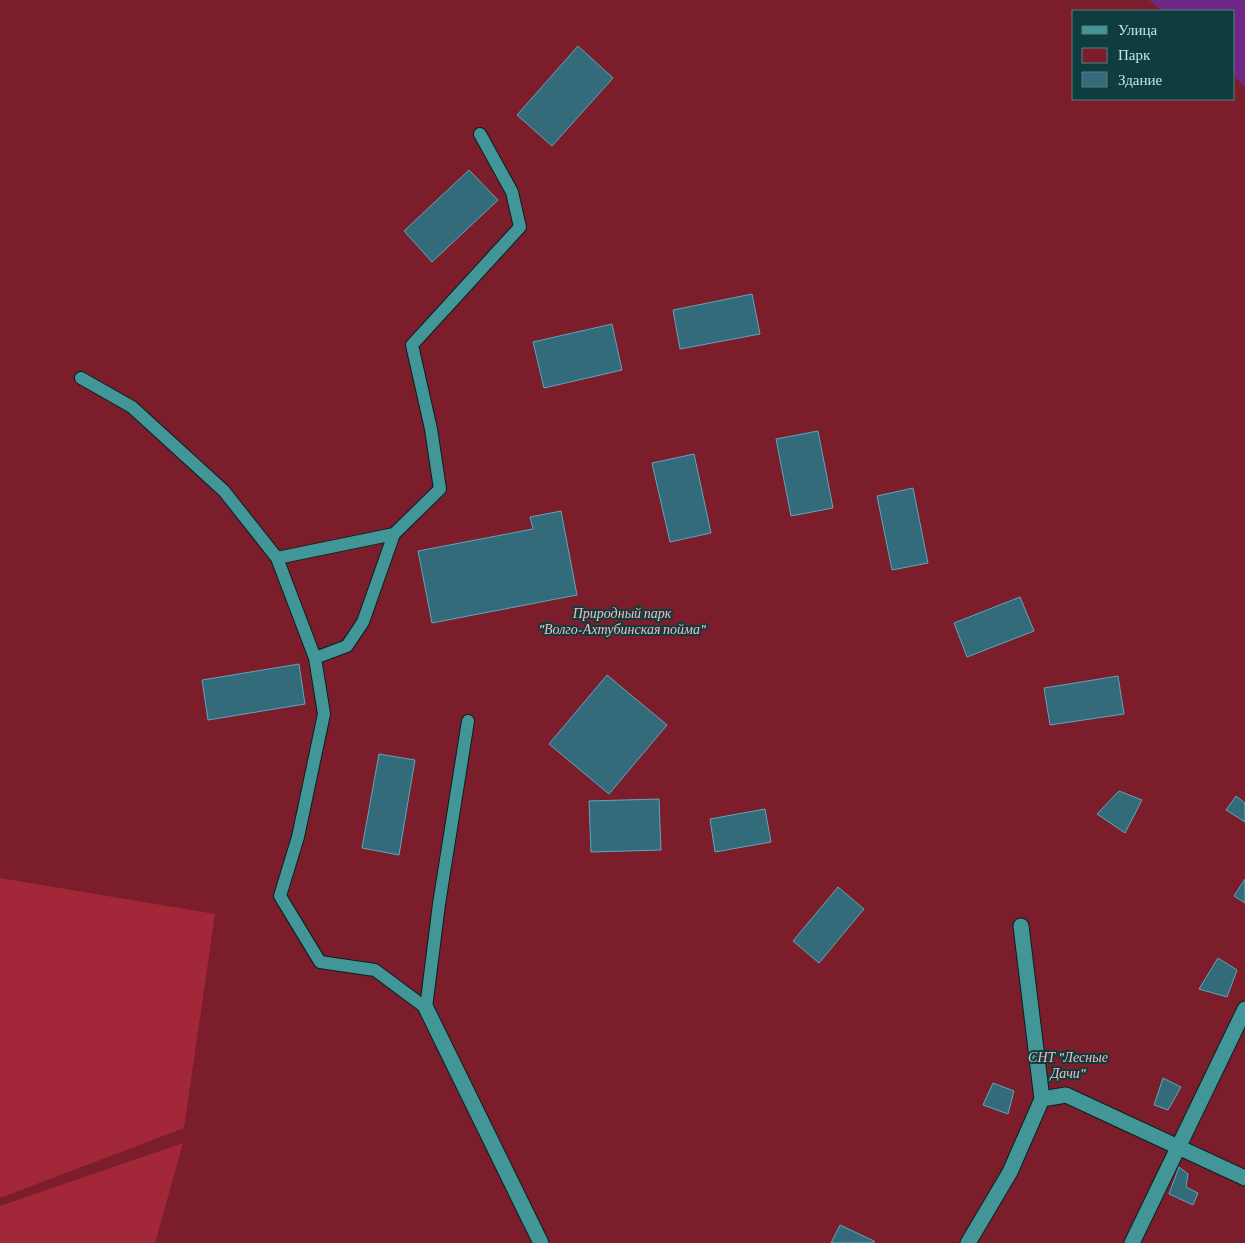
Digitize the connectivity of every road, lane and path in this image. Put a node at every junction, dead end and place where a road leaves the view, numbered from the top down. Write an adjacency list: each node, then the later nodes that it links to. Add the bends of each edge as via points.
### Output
1 (480, 134): 3 (lane, via 512,192 520,227 412,345 440,489)
2 (81, 378): 4 (lane, via 132,407 224,491)
3 (394, 534): 4 (lane); 5 (lane, via 363,622 348,646)
4 (277, 558): 5 (lane)
5 (315, 658): 8 (lane, via 324,714 298,837 280,896 320,962 375,970)
6 (468, 721): 8 (lane)
7 (1021, 926): 10 (street)
8 (426, 1008): 13 (street)
9 (1245, 1009): 11 (street)
10 (1042, 1099): 11 (street, via 1066,1095); 14 (street, via 1010,1172)
11 (1180, 1147): 12 (street); 15 (street)
12 (1245, 1178)
13 (541, 1243)
14 (968, 1243)
15 (1132, 1243)

